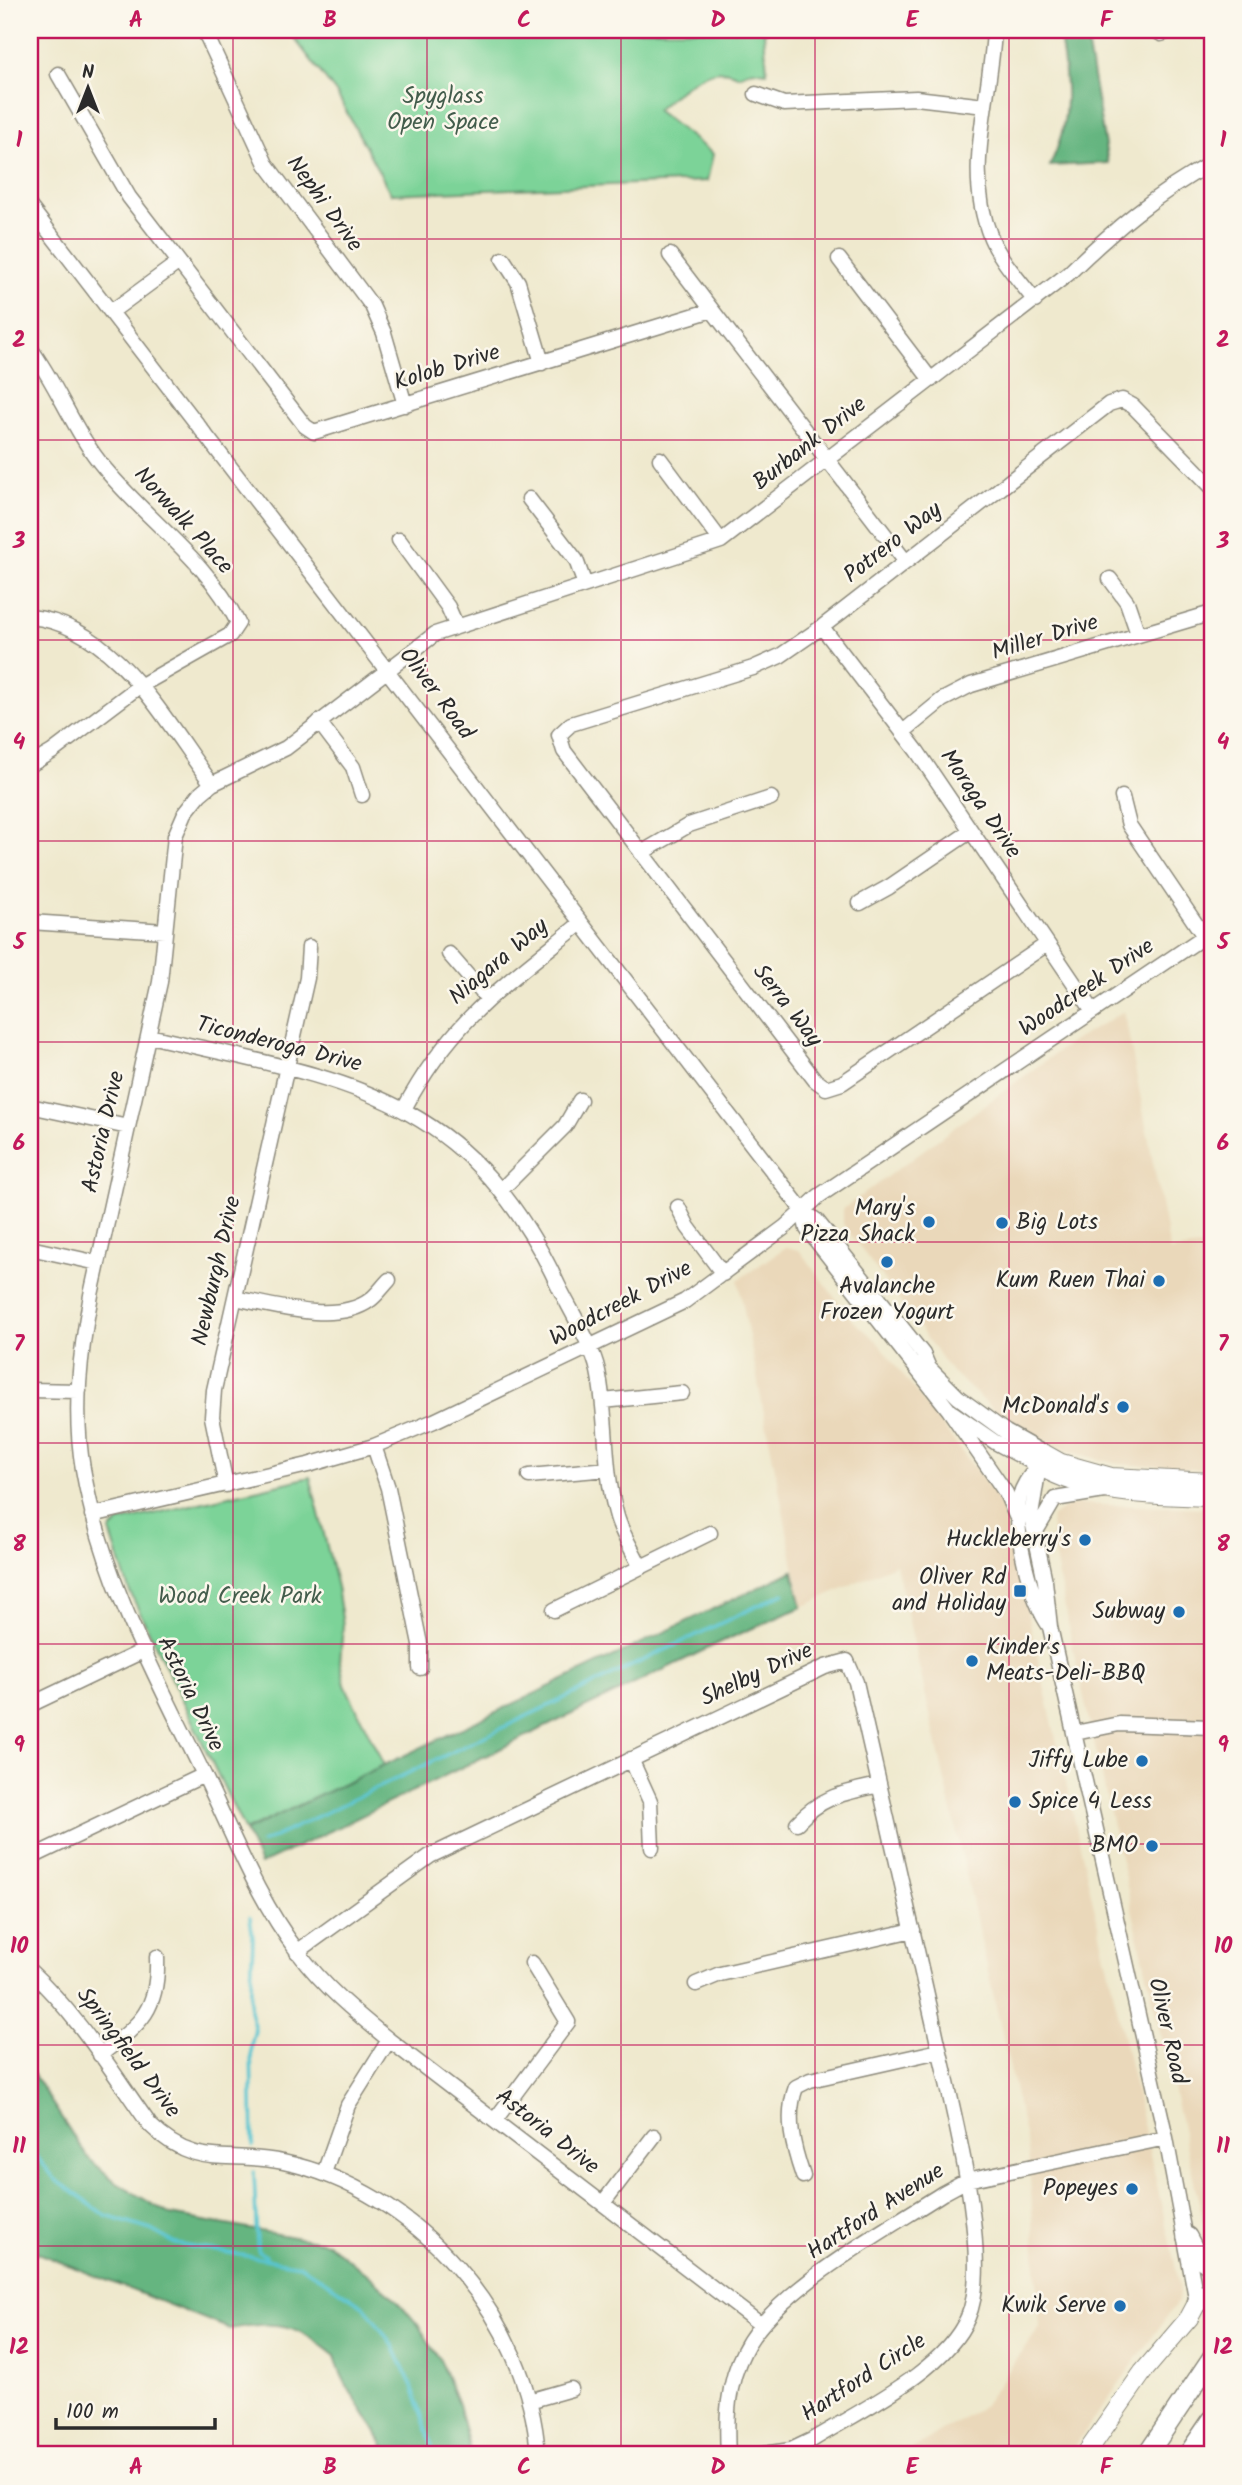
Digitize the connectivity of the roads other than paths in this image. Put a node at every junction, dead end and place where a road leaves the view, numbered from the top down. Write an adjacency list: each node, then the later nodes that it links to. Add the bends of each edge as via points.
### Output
1 (204, 30): 18 (street, Nephi Drive, via 266,164 372,306)
2 (994, 30): 5 (street)
3 (58, 74): 11 (street, Kolob Drive, via 129,197)
4 (756, 94): 5 (street, via 784,104 916,98)
5 (985, 106): 12 (street, via 978,153 982,209 992,241)
6 (1212, 163): 12 (street, Burbank Drive, via 1141,209)
7 (30, 207): 14 (street, Oliver Road)
8 (670, 255): 13 (street)
9 (503, 259): 16 (street, via 517,282)
10 (839, 259): 17 (street)
11 (179, 262): 14 (street); 18 (street, Kolob Drive, via 314,432)
12 (1035, 301): 17 (street, Burbank Drive)
13 (712, 310): 16 (street, Kolob Drive); 20 (street)
14 (111, 312): 33 (street, Oliver Road)
15 (30, 348): 34 (street, Norwalk Place, via 77,431 106,470 177,540 238,623 230,635)
16 (542, 363): 18 (street, Kolob Drive)
17 (931, 380): 20 (street, Burbank Drive)
18 (405, 405)
19 (660, 459): 24 (street)
20 (827, 460): 24 (street, Burbank Drive); 25 (street)
21 (1212, 487): 25 (street, Potrero Way, via 1122,400 1109,404)
22 (529, 499): 27 (street, via 576,561)
23 (399, 540): 30 (street)
24 (721, 541): 27 (street, Burbank Drive)
25 (906, 562): 31 (street, Potrero Way)
26 (1110, 579): 32 (street, via 1127,602)
27 (585, 585): 30 (street, Burbank Drive)
28 (1212, 613): 32 (street, Miller Drive)
29 (30, 617): 34 (street, via 46,619 96,642)
30 (456, 625): 33 (street, Burbank Drive, via 435,634)
31 (822, 626): 36 (street, Moraga Drive); 37 (street, Potrero Way, via 780,656 753,668 570,724)
32 (1138, 634): 36 (street, Miller Drive, via 971,685 942,700)
33 (387, 670): 35 (street, Astoria Drive); 47 (street, Oliver Road)
34 (138, 687): 38 (street); 39 (street)
35 (319, 722): 39 (street, Astoria Drive, via 286,748); 40 (street, via 353,767)
36 (903, 732): 43 (street, Moraga Drive)
37 (559, 735): 44 (street, Serra Way, via 564,751)
38 (30, 765)
39 (212, 784): 48 (street, Astoria Drive, via 185,813 175,836)
40 (362, 795)
41 (1122, 797): 49 (street, via 1129,825)
42 (771, 798): 44 (street, via 689,825)
43 (971, 831): 45 (street); 50 (street, Moraga Drive)
44 (641, 853): 50 (street, Serra Way, via 815,1080 826,1088 842,1083)
45 (860, 903)
46 (30, 922): 48 (street)
47 (581, 923): 53 (street, Niagara Way); 63 (street, Oliver Road)
48 (165, 930): 55 (street, Astoria Drive)
49 (1208, 933): 54 (street, Woodcreek Drive)
50 (1047, 944): 54 (street, Moraga Drive)
51 (309, 947): 56 (street, Newburgh Drive, via 307,978)
52 (449, 954): 53 (street)
53 (487, 998): 59 (street, Niagara Way, via 443,1046)
54 (1093, 1011): 63 (street, Woodcreek Drive)
55 (149, 1037): 56 (street, Ticonderoga Drive); 60 (street, Astoria Drive)
56 (287, 1068): 59 (street, Ticonderoga Drive, via 331,1078); 68 (street, Newburgh Drive)
57 (580, 1100): 61 (street, via 565,1126)
58 (30, 1105): 60 (street)
59 (404, 1109): 61 (street, Ticonderoga Drive, via 458,1146)
60 (128, 1127): 65 (street, Astoria Drive)
61 (501, 1190): 69 (street, Ticonderoga Drive, via 536,1239)
62 (678, 1207): 66 (street)
63 (803, 1211): 66 (street, Woodcreek Drive); 74 (street, Oliver Road, via 807,1229); 76 (street, Oliver Road, via 817,1221 923,1354 929,1368 958,1397)
64 (30, 1248): 65 (street)
65 (98, 1263): 71 (street, Astoria Drive, via 83,1335)
66 (723, 1274): 69 (street, Woodcreek Drive, via 685,1301)
67 (389, 1280): 68 (street, via 370,1301 337,1311 300,1311)
68 (235, 1298): 80 (street, Newburgh Drive, via 212,1417)
69 (589, 1349): 73 (street, Ticonderoga Drive); 75 (street, Woodcreek Drive)
70 (30, 1390): 71 (street)
71 (79, 1391): 83 (street, Astoria Drive, via 82,1467)
72 (682, 1393): 73 (street)
73 (603, 1401): 77 (street, Ticonderoga Drive)
74 (949, 1410): 76 (street, Oliver Road); 84 (street, Oliver Road, via 1006,1493)
75 (374, 1446): 80 (street, Woodcreek Drive); 91 (street, via 388,1488 420,1644)
76 (1042, 1460): 79 (main road, via 1111,1477); 81 (main road, via 1063,1478); 84 (street, Oliver Road, via 1020,1494); 86 (street, Oliver Road, via 1031,1516)
77 (608, 1469): 78 (street); 87 (street, Ticonderoga Drive, via 616,1517)
78 (529, 1476)
79 (1212, 1482)
80 (226, 1485): 83 (street, Woodcreek Drive)
81 (1109, 1490): 82 (main road); 86 (street, via 1055,1499)
82 (1212, 1497)
83 (92, 1515): 90 (street, Astoria Drive, via 116,1590)
84 (1018, 1521): 89 (street, Oliver Road, via 1040,1613)
85 (710, 1533): 87 (street)
86 (1035, 1533): 89 (street, Oliver Road)
87 (640, 1566): 88 (street)
88 (554, 1610)
89 (1050, 1627): 94 (street, Oliver Road)
90 (145, 1650): 92 (street); 96 (street, Astoria Drive)
91 (420, 1668)
92 (30, 1705)
93 (1212, 1727): 94 (street, via 1119,1724)
94 (1075, 1733): 112 (street, Oliver Road)
95 (631, 1759): 97 (street, Shelby Drive, via 825,1667 847,1661); 99 (street, via 650,1801); 102 (street, Shelby Drive, via 430,1856)
96 (204, 1775): 100 (street); 102 (street, Astoria Drive, via 267,1905)
97 (879, 1785): 98 (street, via 814,1805); 101 (street, Shelby Drive)
98 (797, 1823)
99 (652, 1848)
100 (30, 1858)
101 (913, 1930): 106 (street); 108 (street, Shelby Drive)
102 (298, 1952): 107 (street, Astoria Drive, via 341,2000)
103 (157, 1957): 109 (street, via 158,1984 150,2008 136,2027)
104 (532, 1963): 110 (street, via 568,2022)
105 (30, 1971): 109 (street, Springfield Drive)
106 (696, 1984)
107 (389, 2040): 110 (street, Astoria Drive); 113 (street, via 348,2105)
108 (939, 2051): 114 (street, via 796,2087 791,2101 792,2145); 115 (street, Shelby Drive)
109 (100, 2055): 113 (street, Springfield Drive, via 150,2126 183,2150 205,2157 268,2159)
110 (495, 2120): 116 (street, Astoria Drive)
111 (654, 2136): 116 (street)
112 (1166, 2138): 115 (street, Hartford Avenue); 117 (street, Oliver Road)
113 (324, 2173): 124 (street, Springfield Drive, via 377,2197 457,2268 504,2338)
114 (803, 2176)
115 (967, 2180): 121 (street, Hartford Avenue, via 795,2292); 128 (street, Hartford Circle, via 974,2288 969,2315 955,2342 933,2364 812,2440 791,2450)
116 (603, 2203): 121 (street, Astoria Drive)
117 (1187, 2237): 118 (highway, via 1197,2256); 120 (street, Oliver Road)
118 (1212, 2266)
119 (1212, 2289): 120 (highway)
120 (1197, 2303): 129 (main road)
121 (760, 2324): 127 (street, Hartford Avenue, via 734,2376)
122 (1212, 2358): 130 (highway)
123 (571, 2389): 124 (street)
124 (528, 2401): 126 (street, Springfield Drive)
125 (1212, 2420): 131 (highway)
126 (538, 2455)
127 (727, 2455)
128 (756, 2455)
129 (1085, 2455)
130 (1147, 2455)
131 (1188, 2455)

